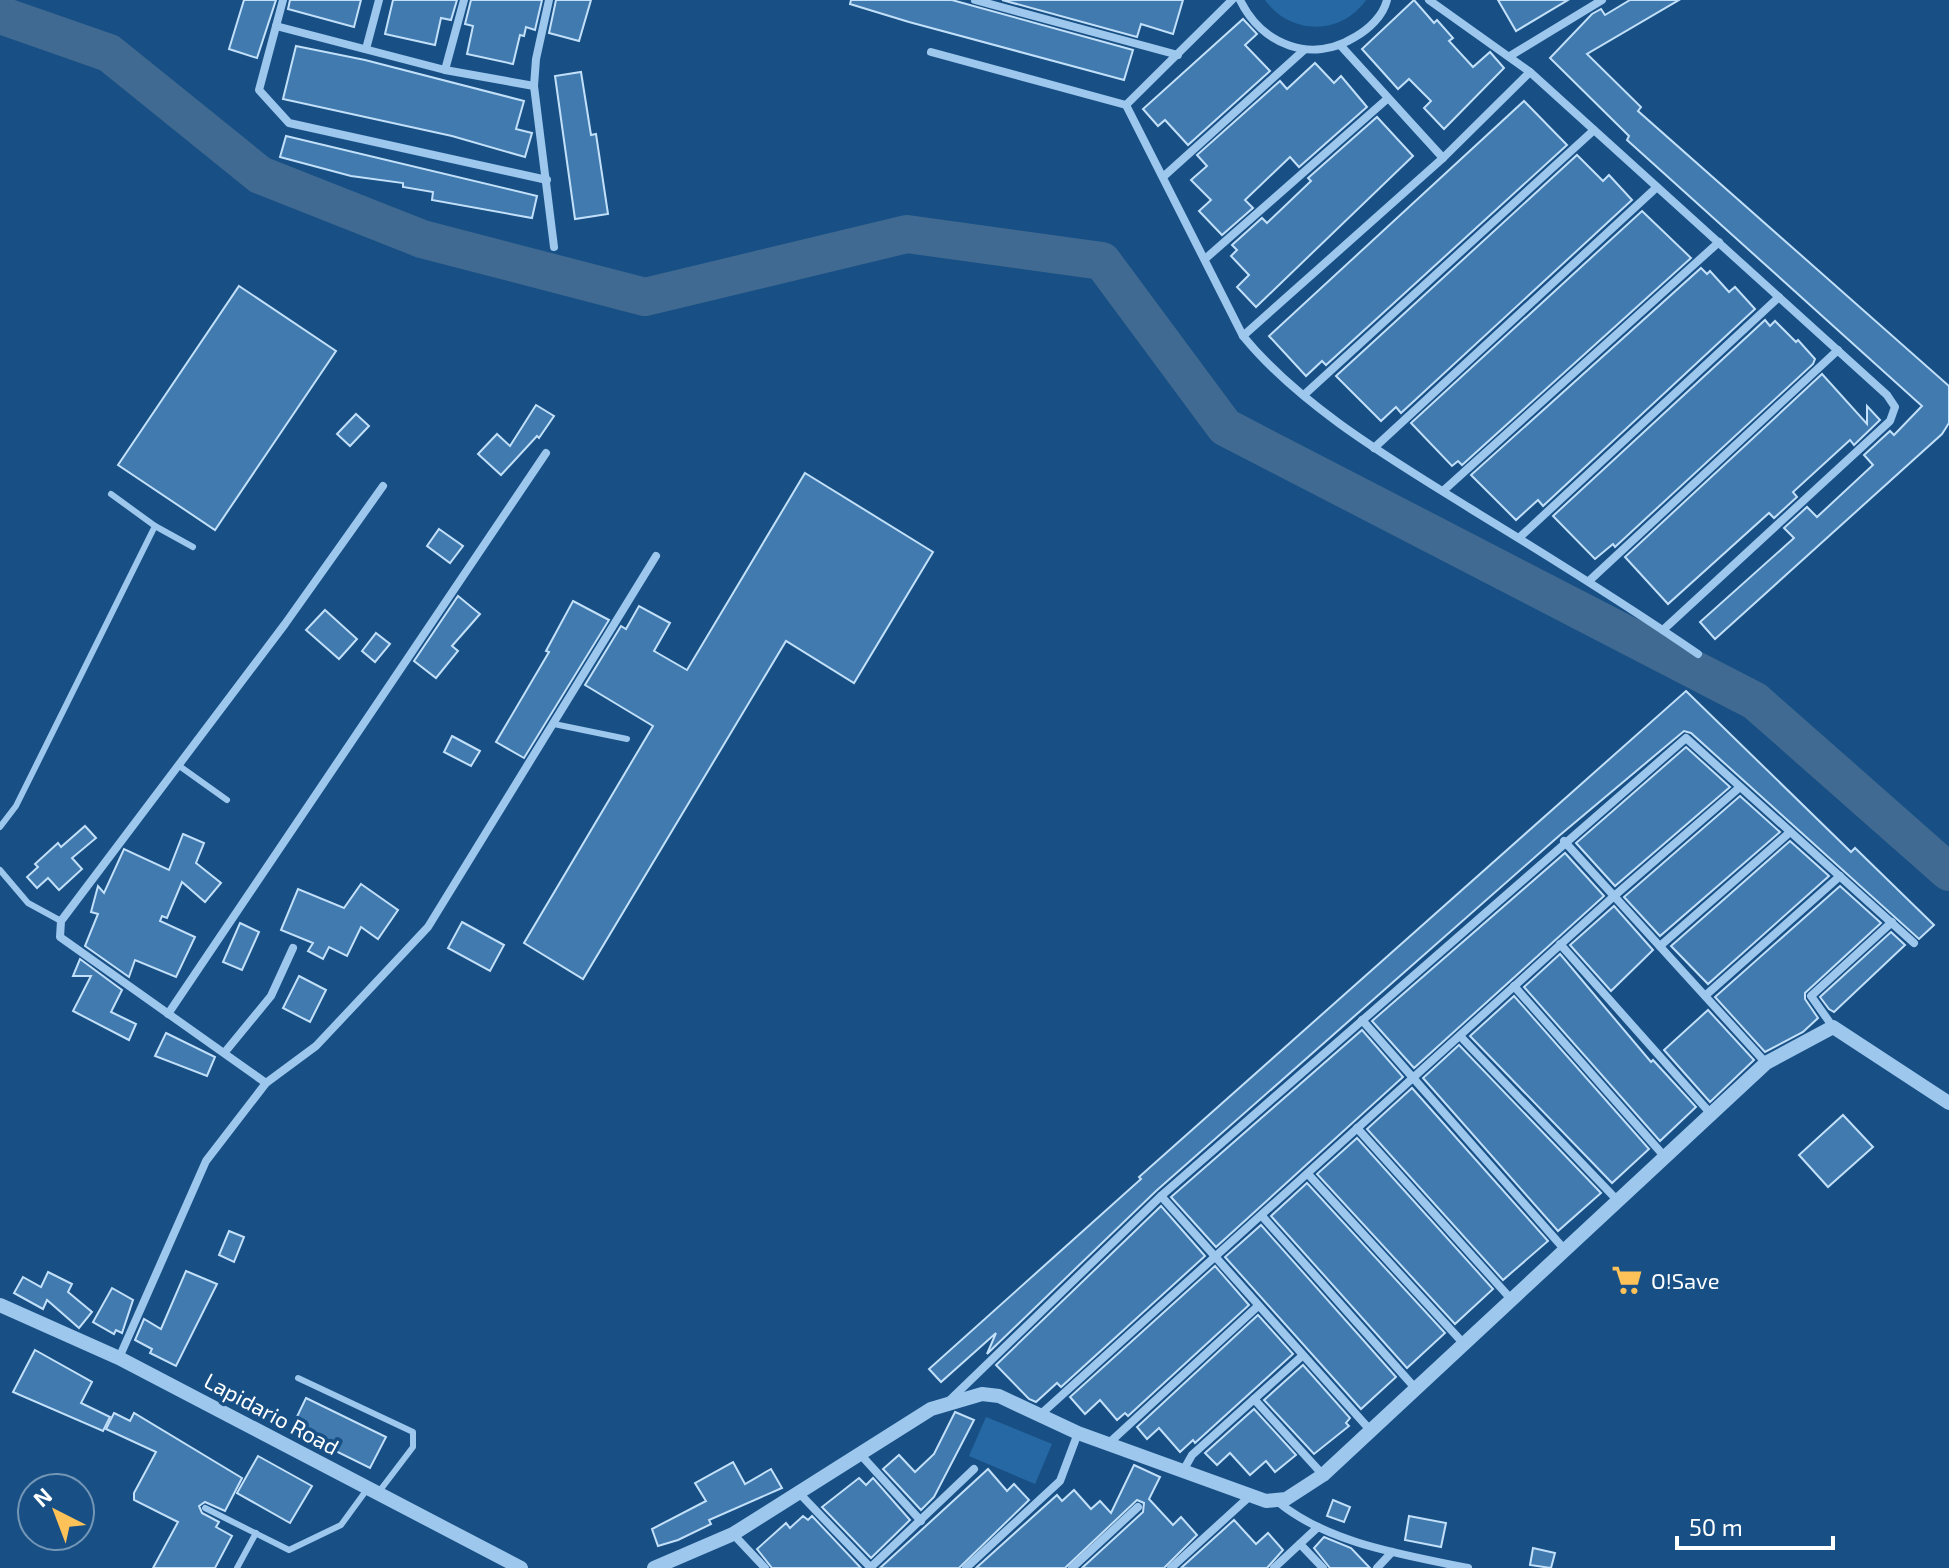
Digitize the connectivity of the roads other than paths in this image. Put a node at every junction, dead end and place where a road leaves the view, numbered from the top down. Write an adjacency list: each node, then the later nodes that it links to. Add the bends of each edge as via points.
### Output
1 (283, 0): 11 (street)
2 (379, 0): 13 (street)
3 (464, 0): 18 (street)
4 (549, 0): 20 (street)
5 (975, 0): 16 (street)
6 (1232, 0): 16 (street)
7 (1240, 0): 14 (street, via 1262,32)
8 (1387, 0): 12 (street, via 1367,30)
9 (1431, 0): 17 (street)
10 (1602, 0): 17 (street)
11 (276, 26): 13 (street); 26 (street, via 259,90 289,123)
12 (1341, 46): 14 (street); 21 (street)
13 (366, 49): 18 (street)
14 (1304, 50): 25 (street)
15 (931, 52): 22 (street)
16 (1178, 55): 22 (street)
17 (1510, 56): 19 (street)
18 (445, 70): 20 (street)
19 (1530, 72): 23 (street); 24 (street)
20 (534, 86): 26 (street)
21 (1387, 99): 24 (street); 30 (street)
22 (1126, 105): 25 (street)
23 (1594, 130): 27 (street); 34 (street)
24 (1443, 158): 32 (street)
25 (1163, 177): 30 (street)
26 (547, 180): 29 (street)
27 (1657, 187): 28 (street); 35 (street)
28 (1719, 242): 31 (street); 38 (street)
29 (554, 247)
30 (1205, 259): 32 (street)
31 (1779, 297): 33 (street); 41 (street)
32 (1243, 336): 34 (street)
33 (1838, 350): 44 (street); 45 (street, via 1887,395 1895,407 1890,421)
34 (1305, 394): 35 (street)
35 (1374, 448): 38 (street)
36 (546, 453): 66 (street)
37 (383, 486): 49 (street)
38 (1443, 491): 41 (street)
39 (111, 494): 40 (lane)
40 (155, 526): 42 (lane); 52 (lane, via 16,806)
41 (1519, 538): 44 (street)
42 (193, 547)
43 (656, 556): 47 (street)
44 (1589, 581): 45 (street)
45 (1663, 630): 46 (street)
46 (1698, 654)
47 (554, 724): 48 (lane); 73 (street, via 428,927 316,1046)
48 (627, 739)
49 (178, 765): 51 (lane); 58 (street)
50 (1740, 787): 53 (street); 54 (street, via 1686,738); 57 (street)
51 (227, 800)
52 (0, 827)
53 (1789, 833): 56 (street); 62 (street)
54 (1564, 841): 57 (street); 67 (street)
55 (0, 870): 58 (lane, via 28,903)
56 (1840, 876): 59 (street); 65 (street)
57 (1613, 897): 61 (street); 62 (street)
58 (61, 921): 66 (street, via 60,937)
59 (1892, 922): 60 (street); 68 (street, via 1811,996)
60 (1914, 943)
61 (1560, 944): 64 (street); 75 (street)
62 (1660, 946): 65 (street)
63 (293, 948): 70 (street, via 271,996)
64 (1514, 986): 69 (street); 77 (street)
65 (1706, 995): 71 (street)
66 (168, 1014): 70 (street)
67 (1362, 1020): 72 (street); 79 (street)
68 (1833, 1027): 71 (street); 74 (street)
69 (1460, 1036): 72 (street); 80 (street)
70 (225, 1052): 73 (street)
71 (1766, 1063): 75 (street)
72 (1412, 1079): 76 (street); 82 (street)
73 (266, 1083): 89 (street, via 206,1161)
74 (1949, 1103)
75 (1711, 1114): 77 (street)
76 (1357, 1128): 78 (street); 84 (street)
77 (1665, 1157): 80 (street)
78 (1308, 1174): 81 (street); 87 (street)
79 (1161, 1196): 83 (street); 93 (street)
80 (1618, 1201): 82 (street)
81 (1262, 1216): 83 (street); 91 (street)
82 (1565, 1250): 84 (street)
83 (1214, 1257): 86 (street); 94 (street)
84 (1511, 1299): 87 (street)
85 (0, 1305): 89 (street, Lapidario Road)
86 (1258, 1306): 88 (street); 97 (street)
87 (1464, 1344): 91 (street)
88 (1302, 1356): 92 (street); 95 (street)
89 (119, 1358): 102 (street, Lapidario Road)
90 (298, 1378): 102 (lane, via 413,1432 413,1447)
91 (1416, 1389): 95 (street)
92 (1254, 1399): 100 (street, via 1192,1455); 101 (street)
93 (950, 1401): 94 (street, via 999,1396); 98 (street)
94 (1041, 1414): 96 (street)
95 (1371, 1431): 101 (street)
96 (1078, 1433): 97 (street); 119 (street, via 1060,1481)
97 (1109, 1443): 100 (street)
98 (860, 1454): 103 (street); 108 (street)
99 (974, 1469): 108 (street)
100 (1183, 1471): 104 (street)
101 (1323, 1475): 105 (street)
102 (373, 1491): 110 (lane, via 341,1525 289,1550); 115 (street, Lapidario Road)
103 (800, 1494): 111 (street); 118 (street)
104 (1250, 1496): 105 (street); 121 (street)
105 (1278, 1502): 109 (street)
106 (1138, 1507): 120 (street)
107 (205, 1508): 110 (lane)
108 (921, 1521): 118 (street)
109 (1318, 1527): 112 (street); 113 (street)
110 (256, 1533): 114 (lane)
111 (733, 1534): 116 (street); 117 (street)
112 (1300, 1544): 122 (street); 123 (street)
113 (1392, 1552): 124 (street); 125 (street)
114 (237, 1568)
115 (521, 1568)
116 (654, 1568)
117 (765, 1568)
118 (870, 1568)
119 (966, 1568)
120 (1072, 1568)
121 (1171, 1568)
122 (1274, 1568)
123 (1323, 1568)
124 (1377, 1568)
125 (1468, 1568)

